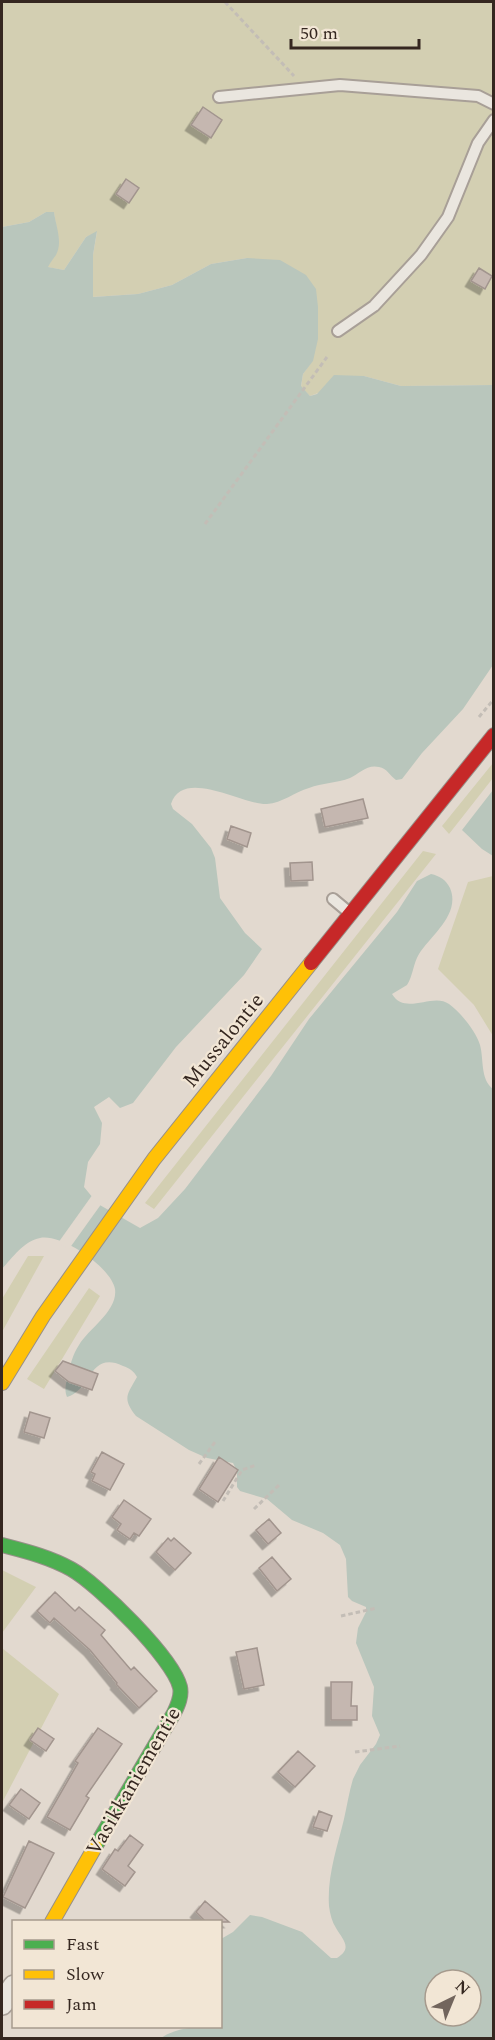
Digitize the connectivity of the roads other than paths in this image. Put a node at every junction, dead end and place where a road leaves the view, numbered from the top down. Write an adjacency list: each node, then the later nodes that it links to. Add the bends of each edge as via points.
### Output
1 (219, 97): 2 (lane, via 340,85 478,96)
2 (494, 105)
3 (494, 120): 4 (lane, via 478,143 448,217 421,255 374,306)
4 (338, 331)
5 (494, 735): 7 (main road, Mussalontie)
6 (333, 899): 7 (lane)
7 (351, 914): 8 (main road, Mussalontie, via 125,1198)
8 (2, 1383)
9 (2, 1545): 10 (main road, Vasikkaniementie, via 36,1554 78,1573 109,1598 172,1669 180,1685 179,1703)
10 (52, 1920)
11 (12, 1989): 12 (street)
12 (2, 2004)

